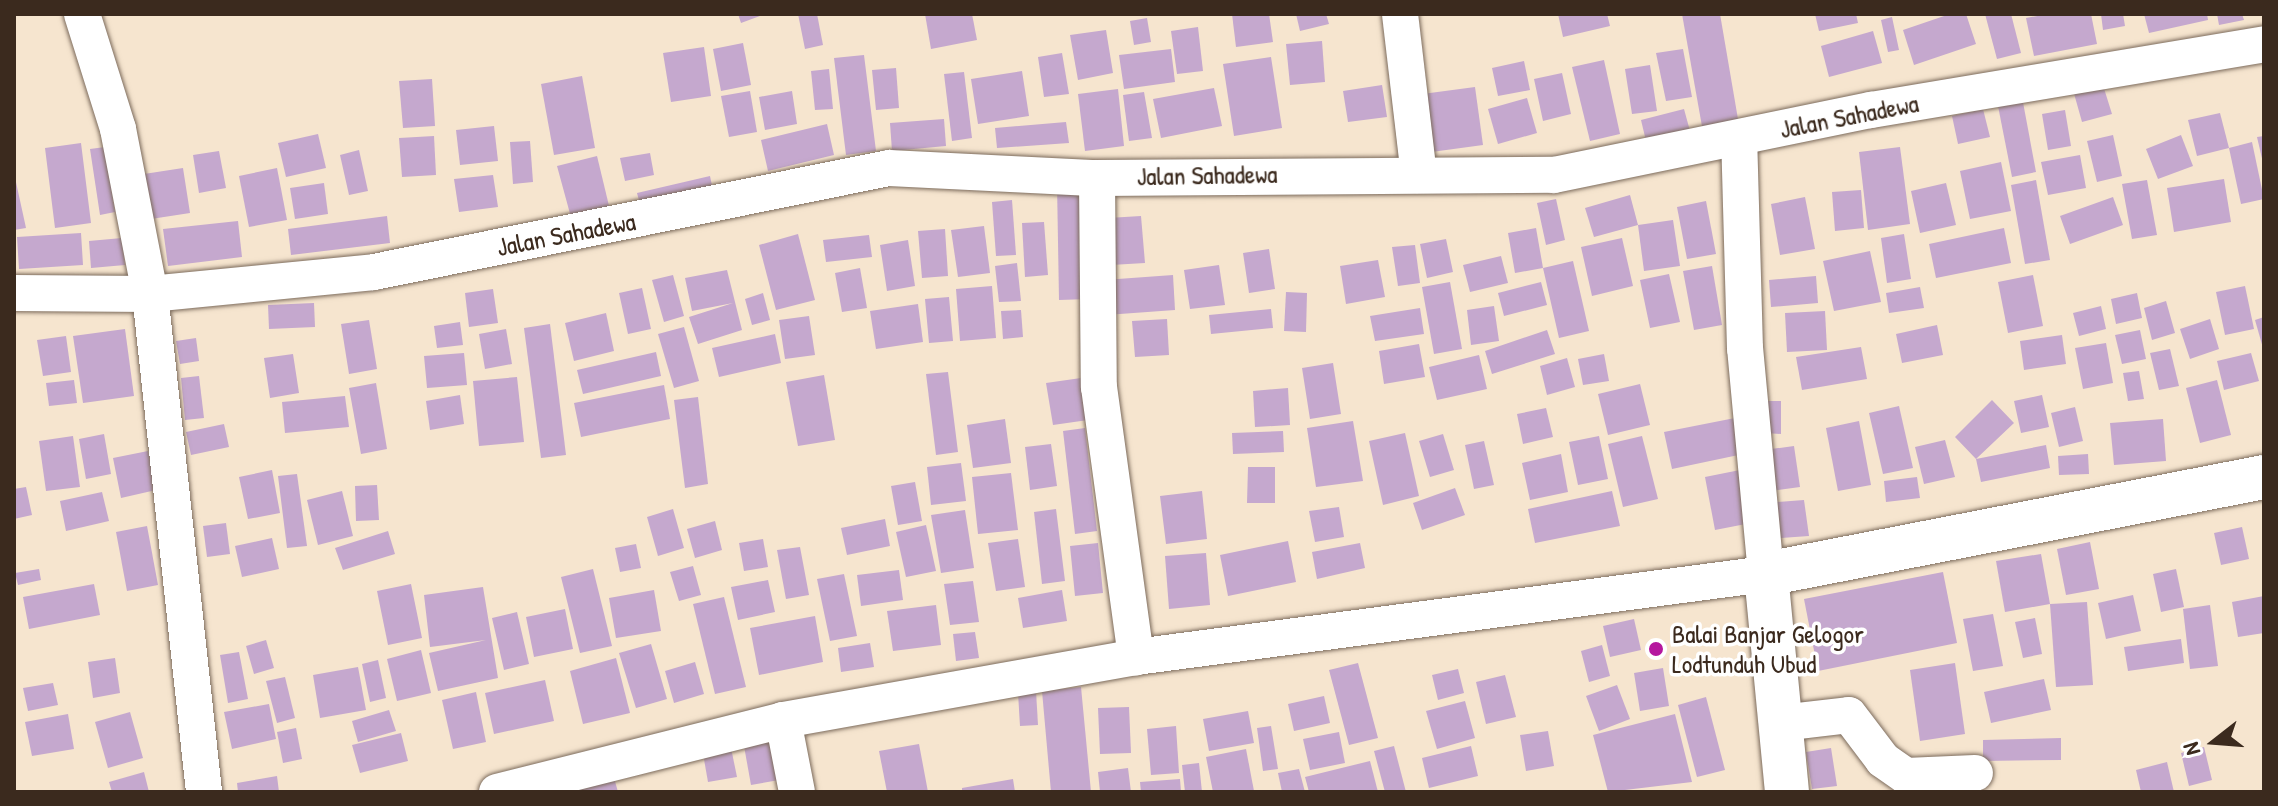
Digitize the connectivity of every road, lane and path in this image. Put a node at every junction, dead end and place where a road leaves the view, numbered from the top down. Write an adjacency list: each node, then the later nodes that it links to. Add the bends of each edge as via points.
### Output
1 (82, 14): 8 (street, via 118,129)
2 (1400, 14): 5 (street)
3 (2264, 44): 4 (street, Jalan Sahadewa)
4 (1739, 138): 5 (street, Jalan Sahadewa, via 1554,175); 10 (street, via 1745,349)
5 (1419, 175): 6 (street, Jalan Sahadewa)
6 (1097, 178): 8 (street, Jalan Sahadewa, via 889,168 374,272); 11 (street, via 1099,387)
7 (14, 293): 8 (street, Jalan Sahadewa)
8 (150, 294): 15 (street)
9 (2264, 477): 10 (street)
10 (1766, 574): 11 (street); 13 (street)
11 (1136, 657): 12 (street)
12 (783, 720): 16 (street); 17 (street)
13 (1781, 723): 14 (street, via 1849,715 1883,760 1906,776); 18 (street)
14 (1975, 773)
15 (204, 792)
16 (497, 792)
17 (797, 792)
18 (1787, 792)

